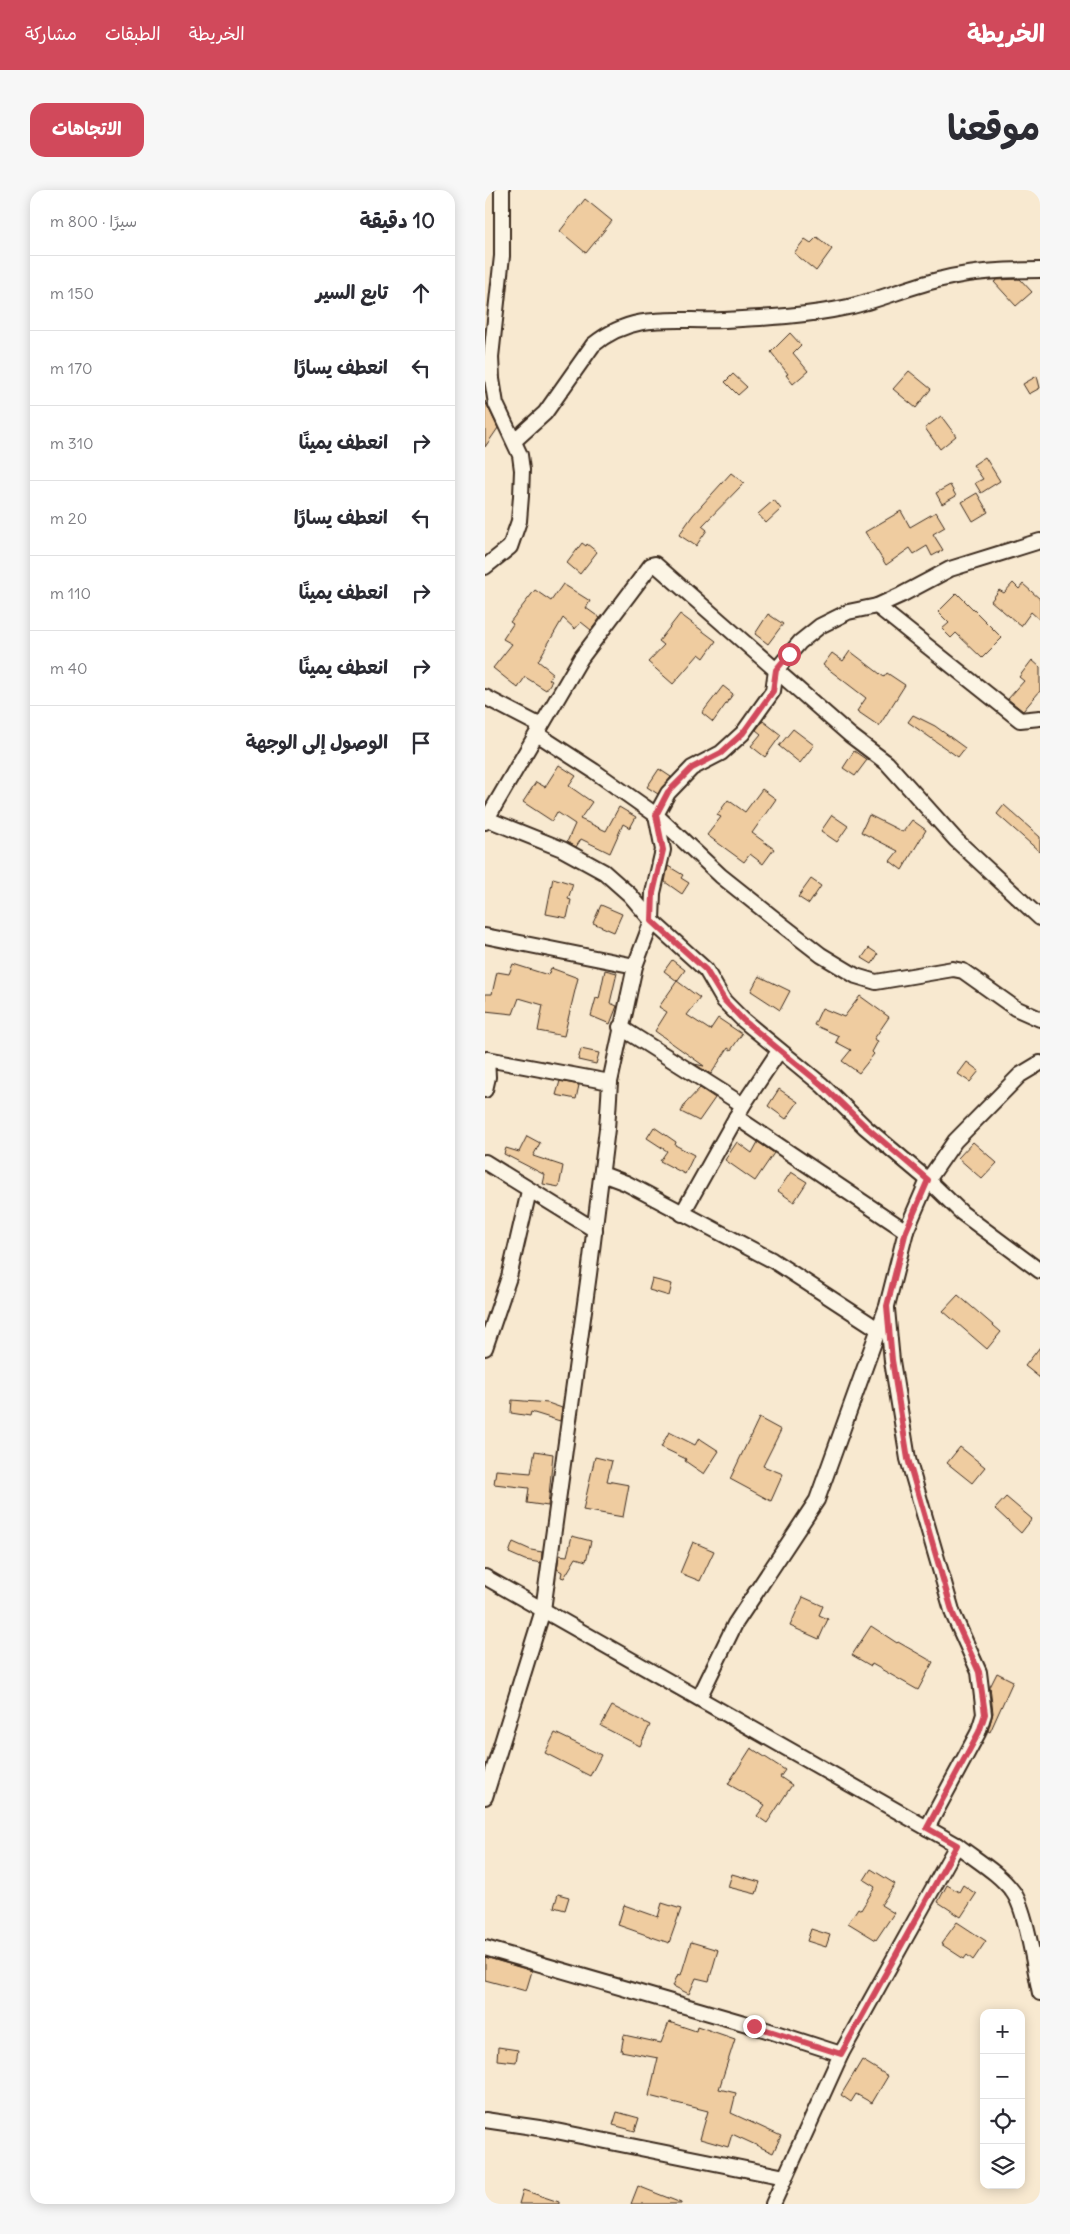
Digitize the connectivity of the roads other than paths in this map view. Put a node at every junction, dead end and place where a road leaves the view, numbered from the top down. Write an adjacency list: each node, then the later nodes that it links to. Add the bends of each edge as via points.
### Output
1 (502, 190): 3 (street, via 502,256 491,357 492,379 496,404)
2 (1040, 270): 3 (street, via 997,270 943,278 855,305 816,312 721,320 656,319 636,322 593,344 545,413)
3 (514, 441): 5 (street, via 522,470 519,521 511,547)
4 (1040, 541): 6 (street, via 950,569)
5 (485, 567)
6 (877, 606): 7 (street, via 848,612 820,626 800,642); 9 (street, via 1020,720)
7 (776, 670): 10 (street, via 653,563 581,658); 11 (street, via 773,691 743,733 721,753 692,768 668,792); 13 (street, via 887,763 956,840)
8 (485, 697): 10 (street)
9 (1040, 718)
10 (539, 730): 11 (street); 12 (street)
11 (656, 815): 14 (street, via 663,850 653,893); 17 (street, via 721,876 778,922 821,955 856,976 875,982 953,969 963,972 1015,1008)
12 (486, 821): 14 (street, via 584,859 618,884)
13 (1040, 918)
14 (652, 921): 16 (street); 19 (street, via 706,970 725,1001)
15 (485, 936): 16 (street)
16 (635, 966): 18 (street)
17 (1040, 1019)
18 (620, 1027): 22 (street); 24 (street)
19 (779, 1051): 24 (street); 28 (street)
20 (486, 1059): 22 (street); 23 (street, via 488,1077)
21 (1040, 1064): 28 (street, via 1020,1075 955,1141)
22 (610, 1082): 27 (street)
23 (485, 1090)
24 (743, 1105): 25 (street)
25 (736, 1117): 30 (street); 32 (street)
26 (485, 1162): 29 (street)
27 (602, 1174): 30 (street, via 626,1183); 31 (street)
28 (928, 1180): 32 (street); 33 (street, via 988,1234)
29 (529, 1191): 31 (street); 36 (street, via 509,1277)
30 (682, 1214): 35 (street, via 772,1260)
31 (595, 1230): 38 (street)
32 (906, 1231): 34 (street)
33 (1037, 1266)
34 (887, 1306): 35 (street); 42 (street, via 908,1459 953,1614 979,1672 985,1714 979,1732)
35 (878, 1329): 39 (street, via 817,1500 735,1624)
36 (485, 1348)
37 (485, 1577): 38 (street)
38 (543, 1610): 39 (street); 40 (street)
39 (699, 1698): 42 (street)
40 (487, 1782): 41 (street)
41 (485, 1797)
42 (927, 1828): 43 (street)
43 (957, 1845): 45 (street, via 1004,1881 1015,1894); 46 (street)
44 (485, 1948): 46 (street)
45 (1040, 1993)
46 (841, 2054): 48 (street)
47 (485, 2120): 48 (street, via 546,2129)
48 (785, 2177): 49 (street)
49 (773, 2204)

